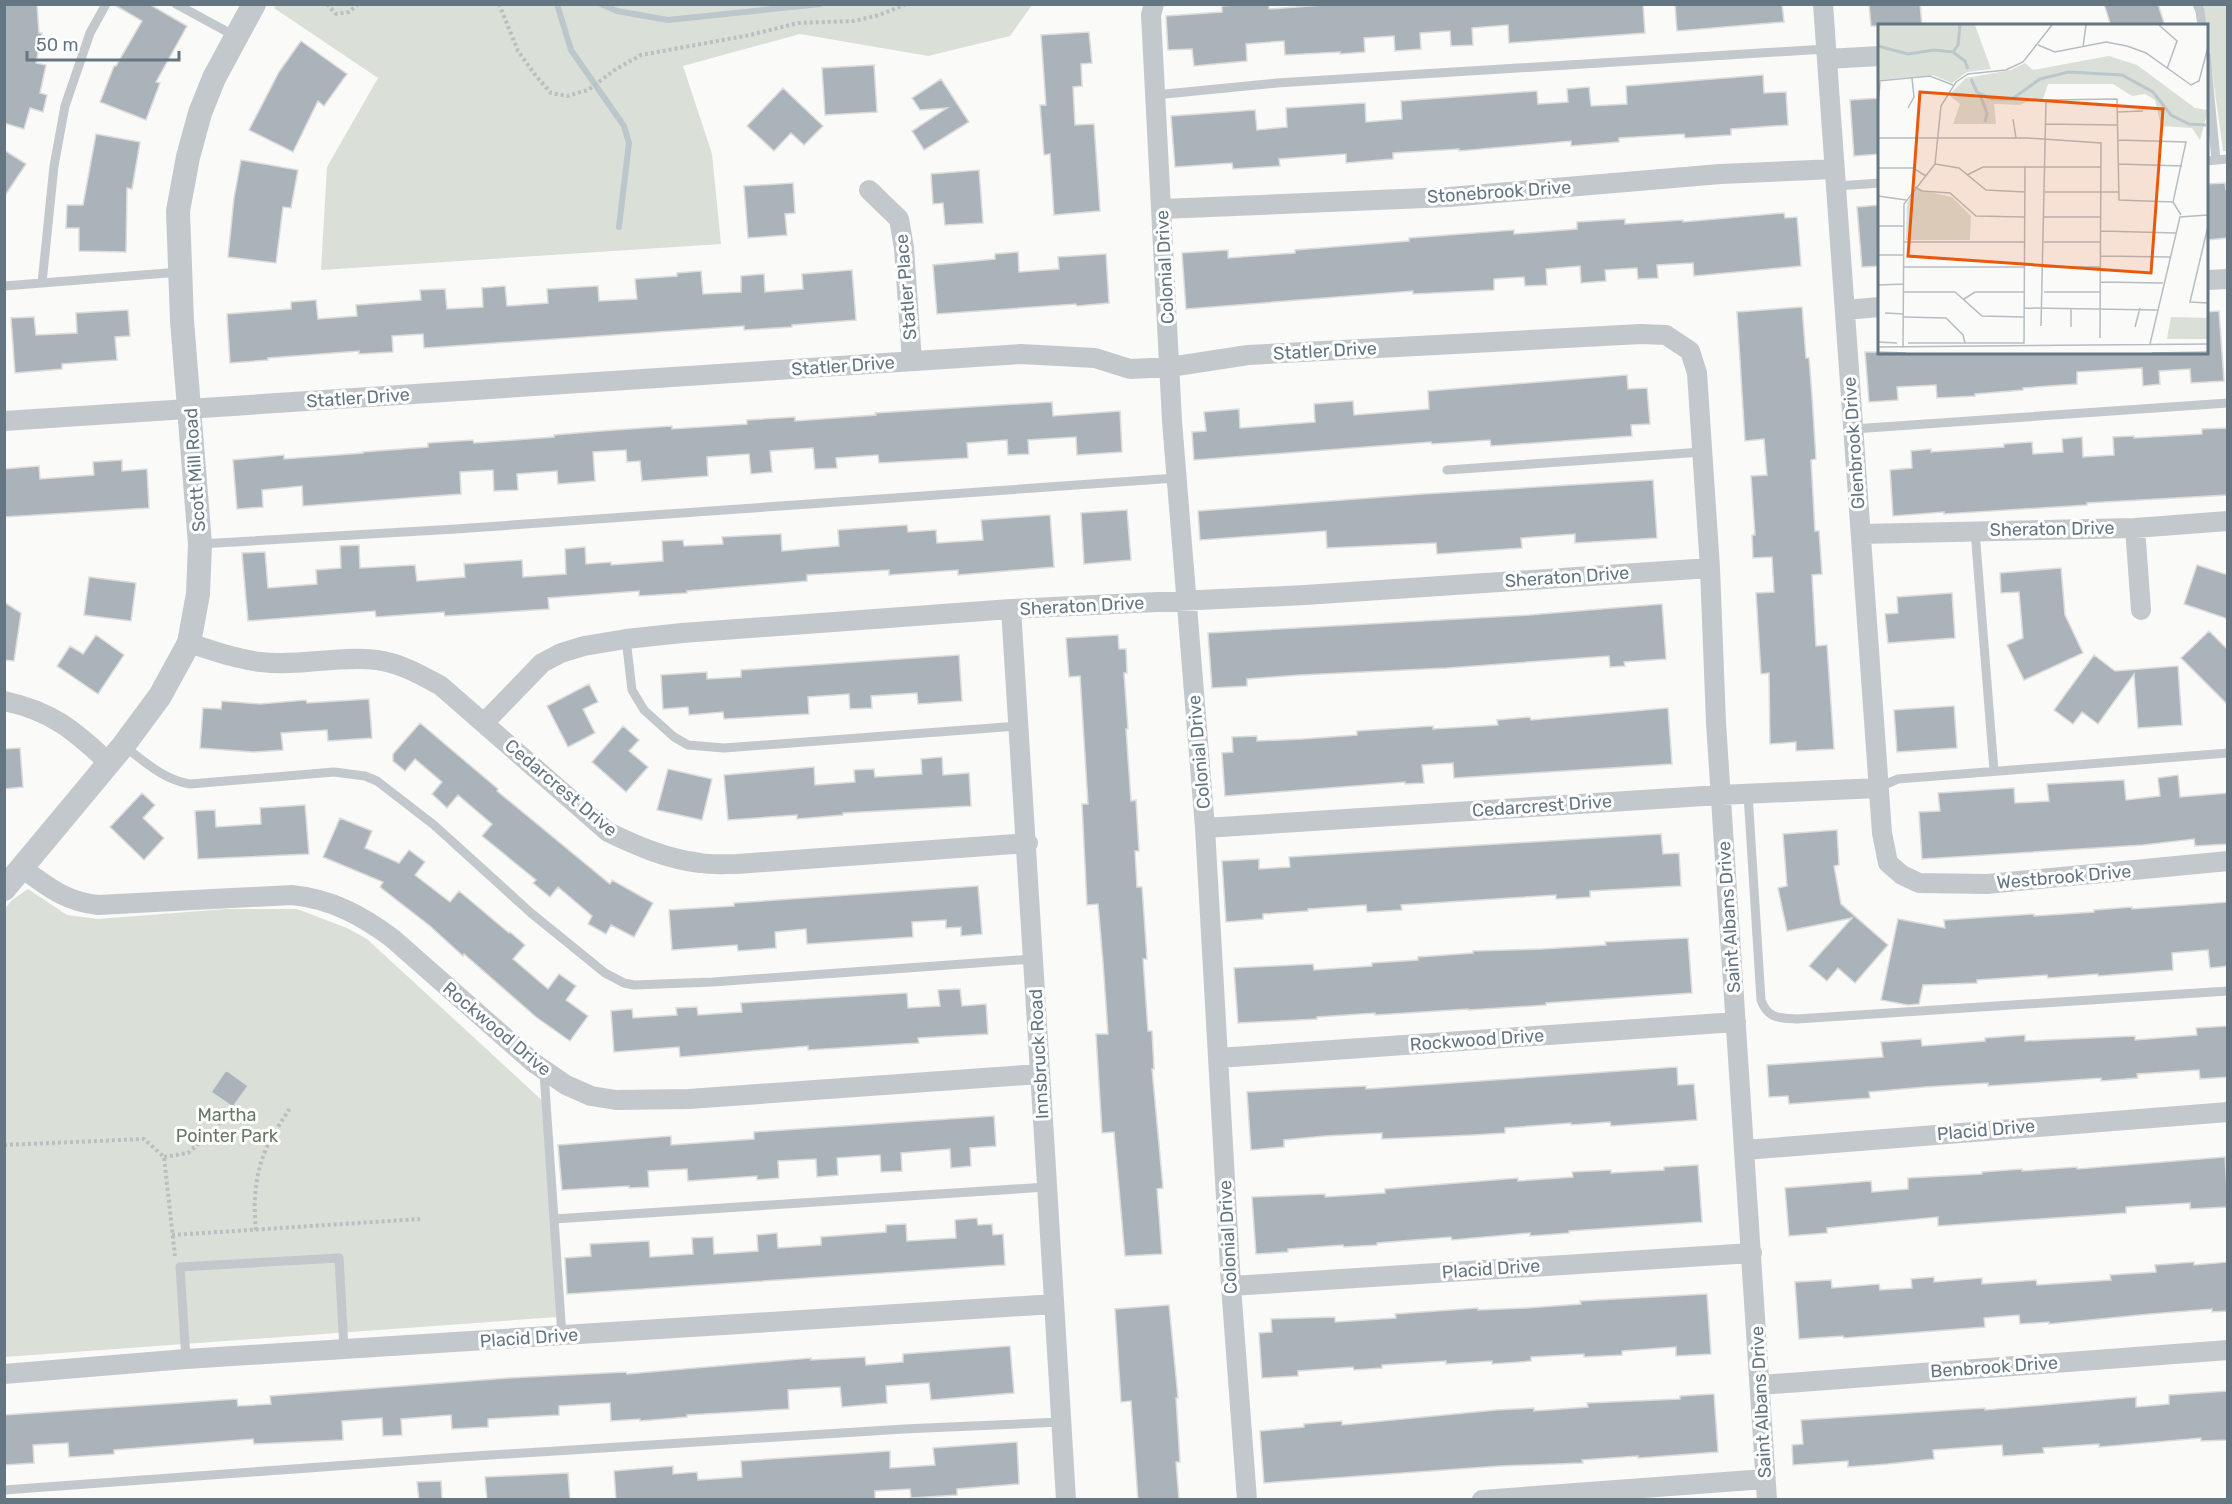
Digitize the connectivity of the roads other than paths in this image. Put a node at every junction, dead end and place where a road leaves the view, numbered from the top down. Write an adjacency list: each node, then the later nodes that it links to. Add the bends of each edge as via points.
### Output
1 (106, 4): 22 (lane, via 90,33 65,106 54,166)
2 (176, 4): 8 (lane)
3 (254, 4): 8 (street, Scott Mill Road)
4 (1154, 4): 11 (street, Colonial Drive, via 1151,15)
5 (1823, 4): 9 (street, Glenbrook Drive)
6 (2197, 4): 7 (lane)
7 (2202, 24)
8 (236, 37): 19 (street, Scott Mill Road, via 203,104 188,157 178,211)
9 (1827, 54): 10 (street); 11 (lane, via 1277,83); 15 (street, Glenbrook Drive)
10 (1878, 56)
11 (1155, 95): 18 (street, Colonial Drive)
12 (2208, 97): 14 (lane)
13 (2228, 159): 14 (lane)
14 (2211, 160)
15 (1836, 178): 16 (lane); 18 (street, Stonebrook Drive, via 1720,174 1449,197); 25 (street, Glenbrook Drive)
16 (1878, 183)
17 (869, 190): 27 (street, Statler Place, via 899,219)
18 (1162, 209): 28 (street, Colonial Drive)
19 (180, 272): 22 (lane); 30 (street, Scott Mill Road)
20 (2228, 279): 21 (street)
21 (2208, 280)
22 (42, 283): 23 (lane)
23 (4, 286)
24 (1878, 307): 25 (street)
25 (1845, 310): 32 (street, Glenbrook Drive)
26 (1677, 342): 28 (street, Statler Drive, via 1666,335 1641,334 1248,355); 33 (street, Saint Albans Drive, via 1690,351 1697,373)
27 (912, 361): 28 (street, Statler Drive, via 1021,354 1095,358 1130,369); 30 (street, Statler Drive)
28 (1170, 367): 35 (street, Colonial Drive)
29 (2228, 403): 32 (lane)
30 (190, 408): 31 (street, Statler Drive); 40 (street, Scott Mill Road)
31 (4, 421)
32 (1853, 429): 39 (street, Glenbrook Drive)
33 (1702, 452): 34 (lane); 41 (street, Saint Albans Drive)
34 (1447, 470)
35 (1176, 478): 40 (lane); 42 (street, Colonial Drive)
36 (2228, 521): 37 (street, Sheraton Drive)
37 (2135, 528): 38 (street, Sheraton Drive); 44 (street, Sheraton Drive)
38 (1975, 531): 39 (street, Sheraton Drive); 52 (lane)
39 (1861, 534): 53 (street, Glenbrook Drive)
40 (200, 544): 46 (street, Scott Mill Road, via 198,594)
41 (1710, 568): 42 (street, Sheraton Drive); 55 (street, Saint Albans Drive)
42 (1186, 601): 43 (street, Sheraton Drive); 56 (street, Colonial Drive)
43 (1011, 609): 45 (street, Sheraton Drive); 49 (street, Innsbruck Road)
44 (2141, 610)
45 (626, 639): 48 (street, Sheraton Drive, via 584,646 542,663); 49 (lane, via 636,700 659,724 688,745 724,748)
46 (189, 643): 48 (street, Cedarcrest Drive, via 229,657 263,663 378,660 410,669 441,686); 51 (street, Scott Mill Road, via 160,696)
47 (4, 701): 51 (street, via 56,719)
48 (484, 723): 57 (street, Cedarcrest Drive, via 608,831 638,847 689,861 738,864)
49 (1019, 726): 57 (street, Innsbruck Road)
50 (2228, 753): 52 (lane)
51 (116, 754): 59 (street, Scott Mill Road); 62 (lane, via 177,782 190,784 334,772 377,781 434,825 540,921 605,973 624,983 713,982)
52 (1994, 771): 53 (lane, via 1898,778)
53 (1878, 788): 54 (street, Cedarcrest Drive); 60 (street, Glenbrook Drive, via 1888,862)
54 (1748, 794): 55 (street, Cedarcrest Drive); 63 (lane, via 1761,1000 1765,1010 1776,1017 1797,1019)
55 (1720, 795): 56 (street, Cedarcrest Drive); 64 (street, Saint Albans Drive)
56 (1205, 828): 65 (street, Colonial Drive)
57 (1028, 843): 62 (street, Innsbruck Road)
58 (2228, 861): 60 (street, Westbrook Drive, via 1987,884 1919,882)
59 (22, 868): 61 (street, Scott Mill Road); 66 (street, Rockwood Drive, via 59,895 85,904 292,895 338,905 392,938)
60 (1902, 875)
61 (4, 889)
62 (1033, 959): 67 (street, Innsbruck Road)
63 (2228, 991)
64 (1736, 1022): 65 (street, Rockwood Drive); 69 (street, Saint Albans Drive)
65 (1218, 1059): 73 (street, Colonial Drive)
66 (544, 1070): 67 (street, Rockwood Drive, via 591,1096 616,1100); 71 (lane)
67 (1039, 1074): 70 (street, Innsbruck Road)
68 (2228, 1113): 69 (street, Placid Drive)
69 (1745, 1150): 72 (street, Saint Albans Drive)
70 (1047, 1187): 71 (lane); 74 (street, Innsbruck Road)
71 (554, 1219): 75 (lane)
72 (1752, 1253): 73 (street, Placid Drive); 80 (street, Saint Albans Drive)
73 (1231, 1286): 85 (street, Colonial Drive)
74 (1054, 1304): 75 (street, Placid Drive); 81 (street, Innsbruck Road)
75 (562, 1336): 76 (street, Placid Drive)
76 (344, 1349): 78 (street, Placid Drive); 78 (lane, via 339,1258 180,1268)
77 (2228, 1350): 80 (street, Benbrook Drive)
78 (186, 1359): 79 (street, Placid Drive)
79 (4, 1374)
80 (1760, 1385): 82 (street, Saint Albans Drive)
81 (1061, 1422): 83 (lane, via 482,1456); 84 (street, Innsbruck Road)
82 (1766, 1479): 86 (street); 87 (street, Saint Albans Drive)
83 (4, 1490)
84 (1066, 1500)
85 (1247, 1500)
86 (1482, 1500)
87 (1767, 1500)

